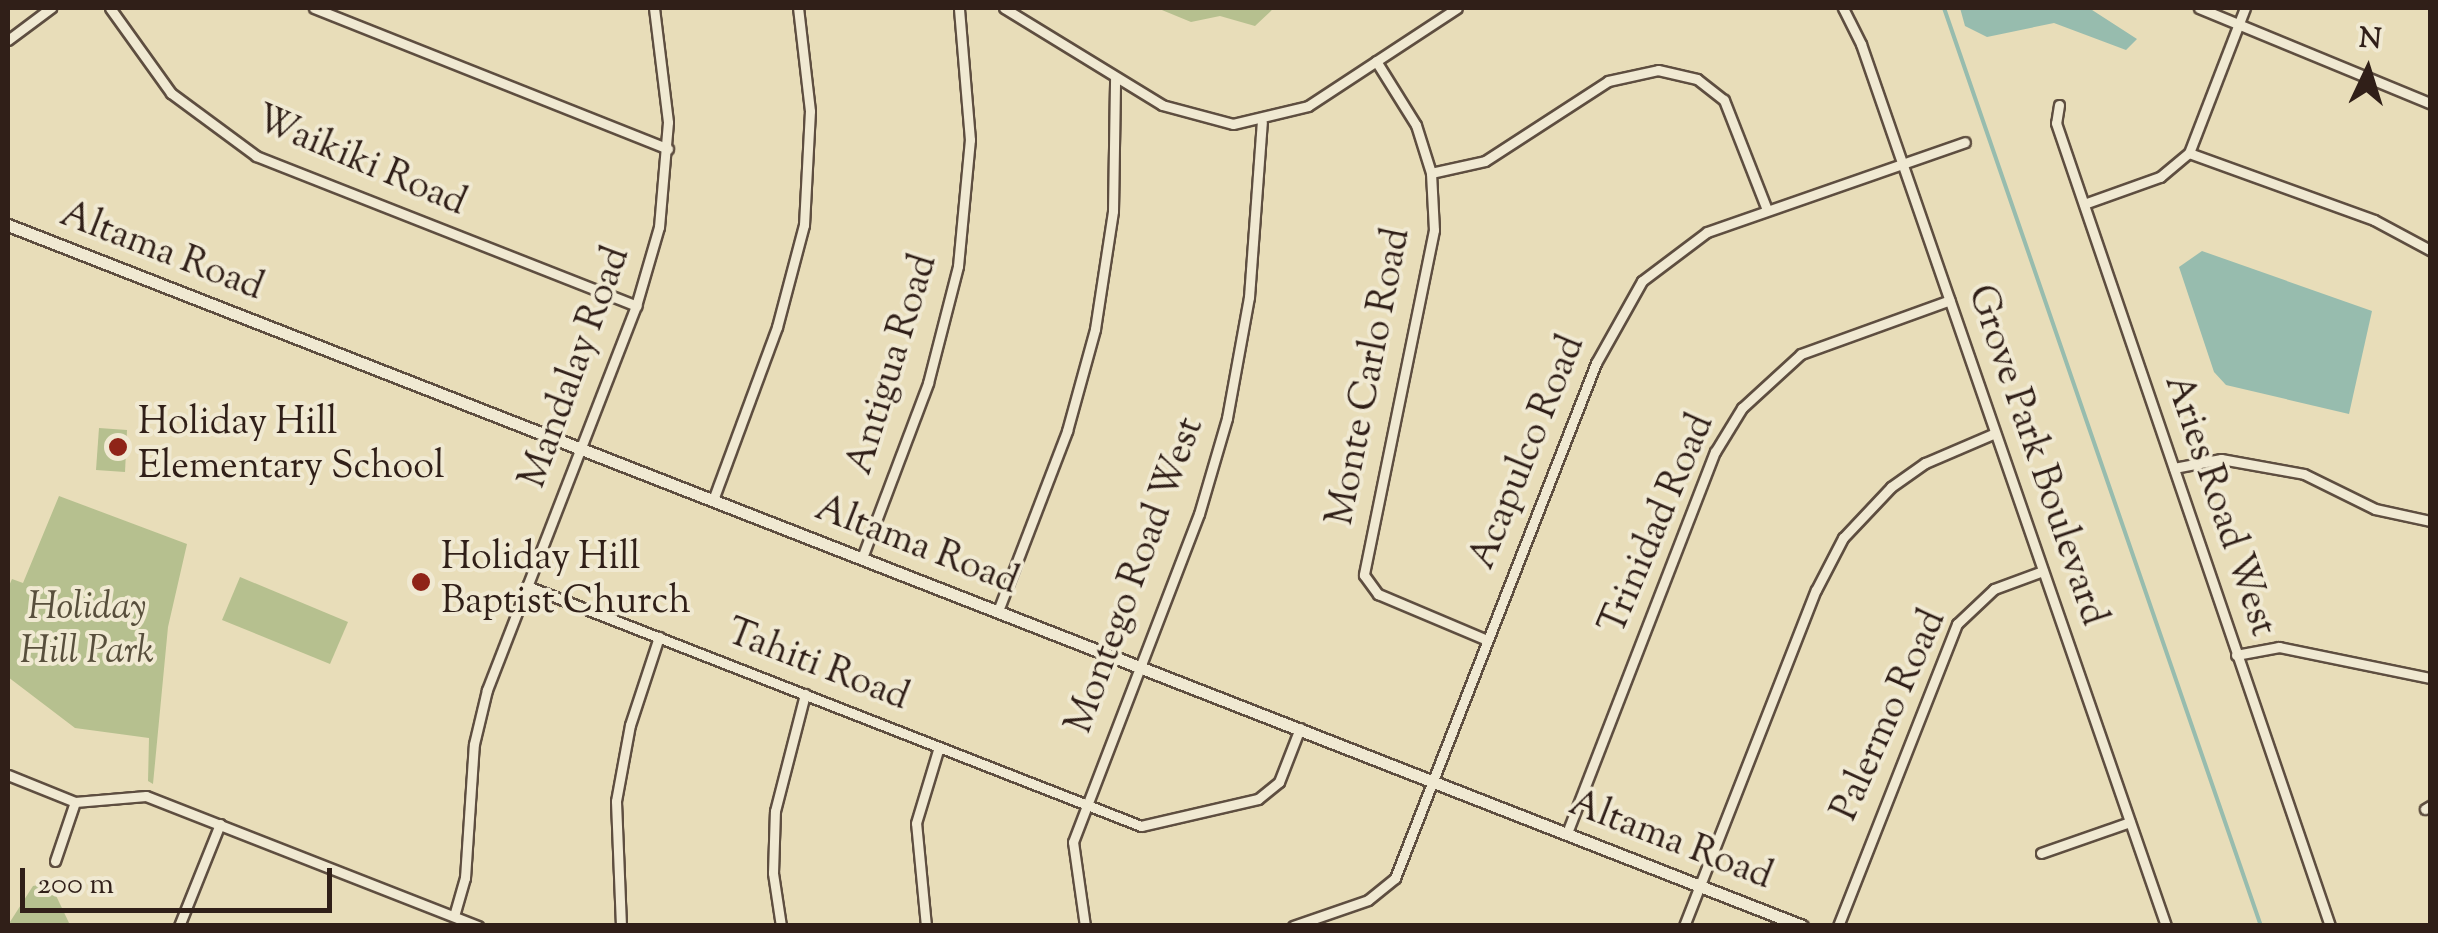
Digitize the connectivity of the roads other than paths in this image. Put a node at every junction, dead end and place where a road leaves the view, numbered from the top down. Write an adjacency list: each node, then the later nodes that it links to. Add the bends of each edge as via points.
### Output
1 (50, 8): 13 (street)
2 (110, 8): 29 (street, Waikiki Road, via 171,92 256,156)
3 (314, 8): 20 (street)
4 (654, 8): 20 (street, Mandalay Road)
5 (798, 8): 33 (street, via 810,111 804,225 783,311)
6 (959, 8): 35 (street, Antigua Road, via 970,140 958,266 928,382)
7 (1004, 8): 15 (street)
8 (1457, 8): 14 (street)
9 (1843, 8): 22 (street, Grove Park Boulevard)
10 (2199, 8): 12 (street)
11 (2245, 8): 12 (street)
12 (2240, 23): 16 (street); 21 (street)
13 (8, 40)
14 (1376, 61): 18 (street, via 1308,106); 23 (street, Monte Carlo Road, via 1416,125)
15 (1115, 78): 18 (street, via 1202,120); 38 (street, via 1113,211 1092,346)
16 (2430, 102)
17 (2059, 105): 24 (street, Aries Road West, via 2056,123)
18 (1262, 122): 42 (street, Montego Road West, via 1249,297 1227,418 1199,514)
19 (1965, 142): 22 (street, Acapulco Road)
20 (668, 149): 29 (street, Mandalay Road, via 659,227)
21 (2189, 153): 24 (street, via 2160,177); 27 (street, via 2374,220)
22 (1902, 163): 25 (street, Acapulco Road); 28 (street, Grove Park Boulevard)
23 (1430, 172): 25 (street, via 1485,160 1608,82 1658,70 1697,79 1724,100); 40 (street, Monte Carlo Road, via 1432,250 1363,567 1378,594)
24 (2084, 204): 32 (street, Aries Road West)
25 (1767, 210): 40 (street, Acapulco Road, via 1687,242 1627,301)
26 (8, 225): 31 (street, Altama Road)
27 (2430, 250)
28 (1950, 300): 30 (street, Grove Park Boulevard); 53 (street, Trinidad Road, via 1801,354 1742,408 1715,452)
29 (636, 306): 31 (street, Mandalay Road)
30 (1995, 433): 36 (street, Grove Park Boulevard); 56 (street, via 1925,463 1891,487 1843,538 1816,590)
31 (580, 448): 33 (street, Altama Road); 37 (street, Mandalay Road)
32 (2174, 468): 34 (street, via 2221,458 2304,474 2375,509); 41 (street, Aries Road West)
33 (714, 500): 35 (street, Altama Road)
34 (2430, 521)
35 (862, 558): 38 (street, Altama Road)
36 (2042, 571): 51 (street, Grove Park Boulevard); 67 (street, Palermo Road, via 1994,589 1958,624)
37 (526, 586): 39 (street, Tahiti Road); 57 (street, Mandalay Road, via 486,690 474,744 467,864)
38 (998, 610): 42 (street, Altama Road)
39 (660, 638): 44 (street, Tahiti Road); 60 (street, via 630,724 616,801)
40 (1487, 640): 48 (street, Acapulco Road)
41 (2236, 655): 43 (street, via 2280,647); 69 (street, Aries Road West)
42 (1140, 666): 45 (street, Altama Road); 50 (street, Montego Road West)
43 (2430, 678)
44 (805, 694): 46 (street, Tahiti Road); 61 (street, via 774,811)
45 (1300, 728): 48 (street, Altama Road); 50 (street, Tahiti Road, via 1279,782 1258,799 1152,828)
46 (940, 747): 50 (street, Tahiti Road); 62 (street, via 916,823)
47 (8, 775): 49 (street)
48 (1433, 781): 53 (street, Altama Road); 64 (street, Acapulco Road, via 1385,890)
49 (75, 802): 52 (street, via 146,796); 55 (street)
50 (1086, 805): 63 (street, Montego Road West, via 1073,852)
51 (2130, 822): 54 (street); 68 (street, Grove Park Boulevard)
52 (220, 824): 57 (street); 58 (street)
53 (1566, 833): 56 (street, Altama Road)
54 (2042, 853)
55 (55, 861)
56 (1700, 886): 65 (street); 66 (street, Altama Road)
57 (454, 916): 59 (street)
58 (179, 926)
59 (478, 926)
60 (621, 926)
61 (781, 926)
62 (926, 926)
63 (1085, 926)
64 (1293, 926)
65 (1684, 926)
66 (1802, 926)
67 (1838, 926)
68 (2166, 926)
69 (2330, 926)

